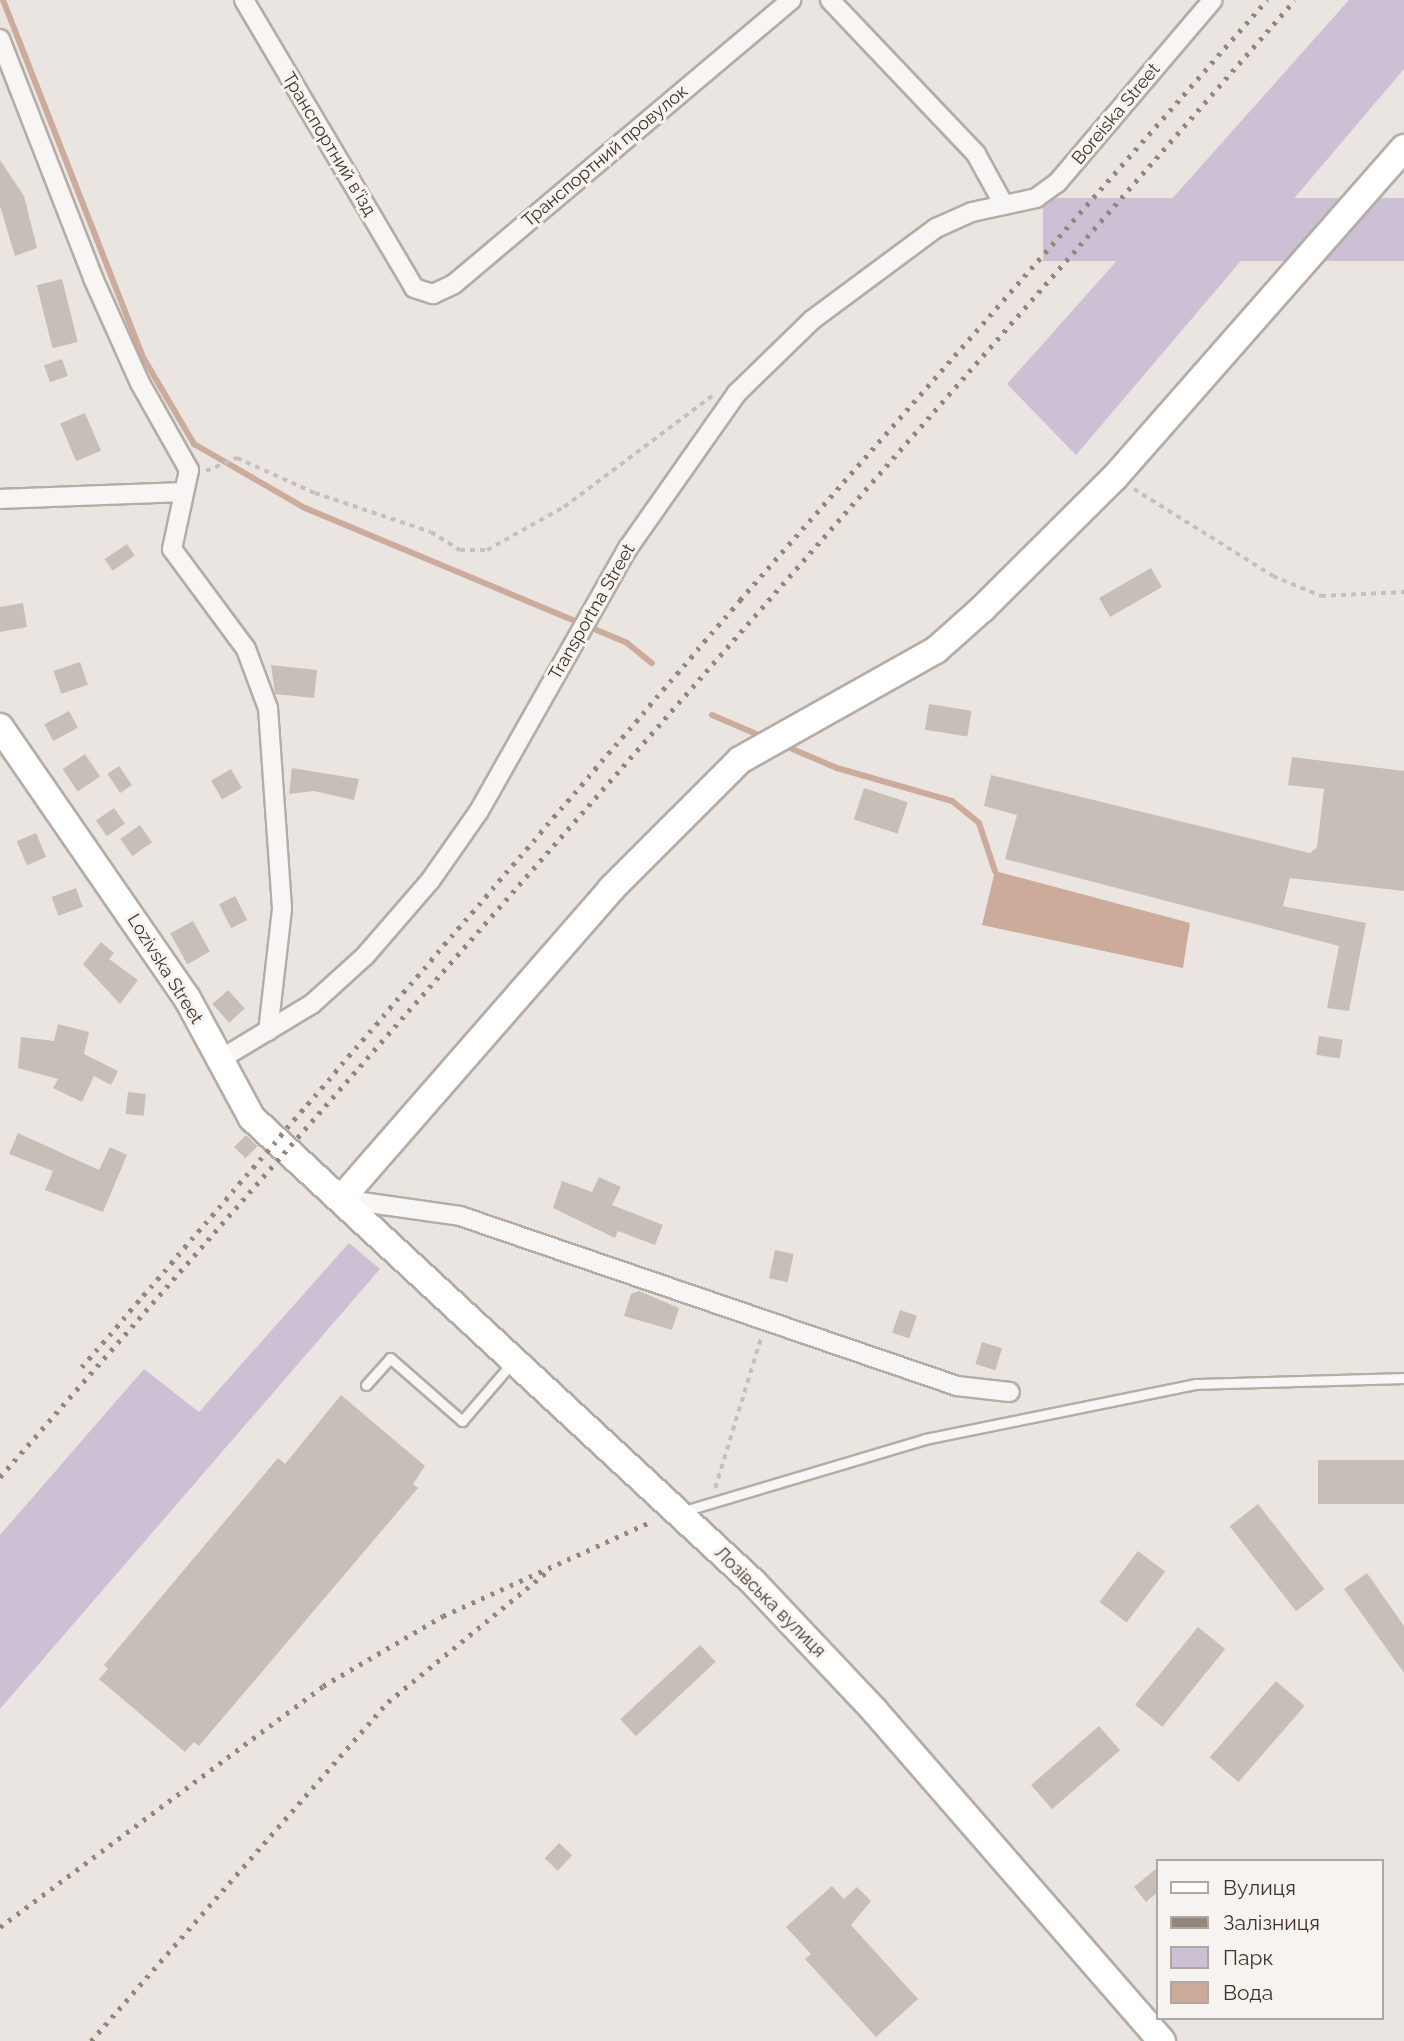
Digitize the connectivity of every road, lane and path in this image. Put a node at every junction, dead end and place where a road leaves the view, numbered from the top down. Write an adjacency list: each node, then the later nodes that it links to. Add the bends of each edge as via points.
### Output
1 (244, 0): 8 (street, Транспортний в'їзд)
2 (792, 0): 8 (street, Транспортний провулок, via 454,284 433,294)
3 (830, 0): 7 (street, via 976,154)
4 (1213, 0): 7 (street, Boreiska Street, via 1057,183 1035,198)
5 (0, 39): 11 (street, via 93,278 140,383 189,470)
6 (1404, 148): 10 (main road)
7 (1003, 205): 9 (street, Transportna Street, via 936,228 812,320)
8 (414, 288)
9 (744, 386): 11 (path, via 707,398 564,507 487,550 460,550 431,532 337,502 237,458); 15 (street, Transportna Street, via 628,548 479,811 430,881 365,956 312,1004)
10 (1115, 477): 13 (path, via 1273,576 1321,596); 17 (main road, via 936,650 769,744 611,889)
11 (185, 485): 12 (street); 15 (street, via 172,549 246,649 268,708 282,909)
12 (0, 499)
13 (1404, 592)
14 (0, 727): 16 (main road, Lozivska Street, via 180,987)
15 (268, 1031): 16 (street, Transportna Street)
16 (219, 1060): 17 (main road, Lozivska Street, via 252,1118)
17 (341, 1199): 18 (street, via 460,1216); 19 (main road, Лозівська вулиця)
18 (766, 1319): 22 (street, via 957,1385); 23 (path, via 727,1464)
19 (515, 1360): 21 (lane, via 462,1421 390,1358); 24 (main road, Лозівська вулиця)
20 (1404, 1378): 23 (lane, via 1195,1384 925,1439)
21 (366, 1385)
22 (1010, 1392)
23 (708, 1503): 24 (lane)
24 (679, 1512): 25 (main road, Лозівська вулиця, via 874,1710)
25 (1162, 2041)

